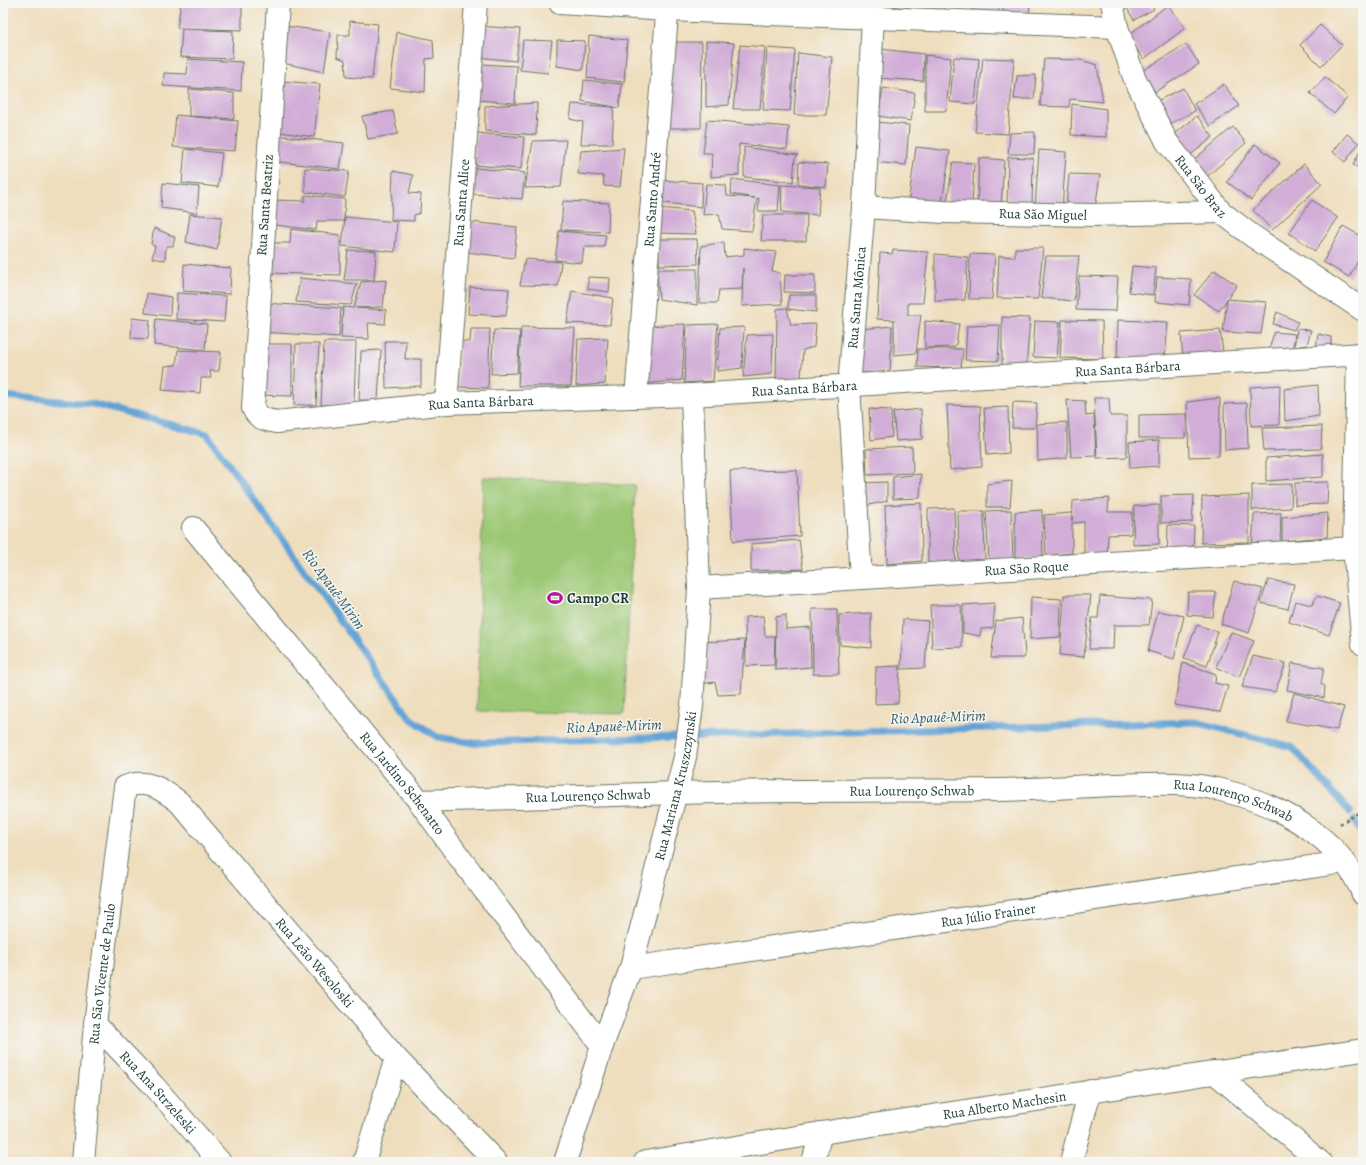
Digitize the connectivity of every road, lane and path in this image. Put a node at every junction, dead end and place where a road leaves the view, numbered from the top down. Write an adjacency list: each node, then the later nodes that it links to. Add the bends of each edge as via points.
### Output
1 (278, 3): 16 (street, Rua Santa Beatriz)
2 (476, 3): 15 (street, Rua Santa Alice)
3 (560, 3): 5 (street)
4 (1112, 3): 7 (street, Rua São Braz)
5 (667, 7): 6 (street); 14 (street, Rua Santo André)
6 (873, 16): 7 (street); 8 (street, Rua Santa Mônica)
7 (1117, 26): 9 (street, Rua São Braz, via 1134,77 1167,142)
8 (864, 207): 9 (street, Rua São Miguel, via 944,212 1091,215); 12 (street, Rua Santa Mônica)
9 (1221, 212): 10 (street, Rua São Braz)
10 (1363, 310)
11 (1361, 354): 12 (street, Rua Santa Bárbara); 18 (street)
12 (849, 386): 13 (street, Rua Santa Bárbara); 19 (street, Rua Santa Mônica)
13 (692, 395): 14 (street, Rua Santa Bárbara); 20 (street, Rua Mariana Kruszczynski)
14 (636, 397): 15 (street, Rua Santa Bárbara)
15 (446, 403): 16 (street, Rua Santa Bárbara, via 277,422 257,416)
16 (253, 408)
17 (193, 528): 24 (street, Rua Jardino Schenatto)
18 (1354, 548): 19 (street, Rua São Roque); 21 (street)
19 (861, 578): 20 (street, Rua São Roque)
20 (699, 588): 23 (street, Rua Mariana Kruszczynski, via 692,706)
21 (1363, 644)
22 (125, 787): 30 (street, Rua São Vicente de Paulo); 33 (street, Rua Leão Wesoloski, via 135,783 160,788 179,802)
23 (677, 793): 24 (street, Rua Lourenço Schwab); 27 (street, Rua Lourenço Schwab, via 1030,789 1163,783 1220,789 1248,798 1289,816 1321,836); 29 (street, Rua Mariana Kruszczynski)
24 (419, 801): 31 (street, Rua Jardino Schenatto)
25 (1363, 810): 26 (path)
26 (1337, 826)
27 (1344, 862): 28 (street, Rua Lourenço Schwab); 29 (street, Rua Júlio Frainer)
28 (1363, 894)
29 (631, 968): 31 (street, Rua Mariana Kruszczynski)
30 (95, 1024): 37 (street, Rua São Vicente de Paulo); 38 (street, Rua Ana Strzeleski, via 154,1086)
31 (602, 1046): 41 (street, Rua Mariana Kruszczynski)
32 (1363, 1050): 34 (street, Rua Alberto Machesin)
33 (396, 1058): 39 (street); 40 (street, Rua Leão Wesoloski)
34 (1214, 1072): 35 (street, Rua Alberto Machesin); 45 (street)
35 (1090, 1091): 36 (street, Rua Alberto Machesin); 44 (street)
36 (821, 1133): 42 (street, Rua Alberto Machesin); 43 (street)
37 (82, 1162)
38 (220, 1162)
39 (364, 1162)
40 (496, 1162)
41 (565, 1162)
42 (645, 1162)
43 (813, 1162)
44 (1071, 1162)
45 (1320, 1162)

